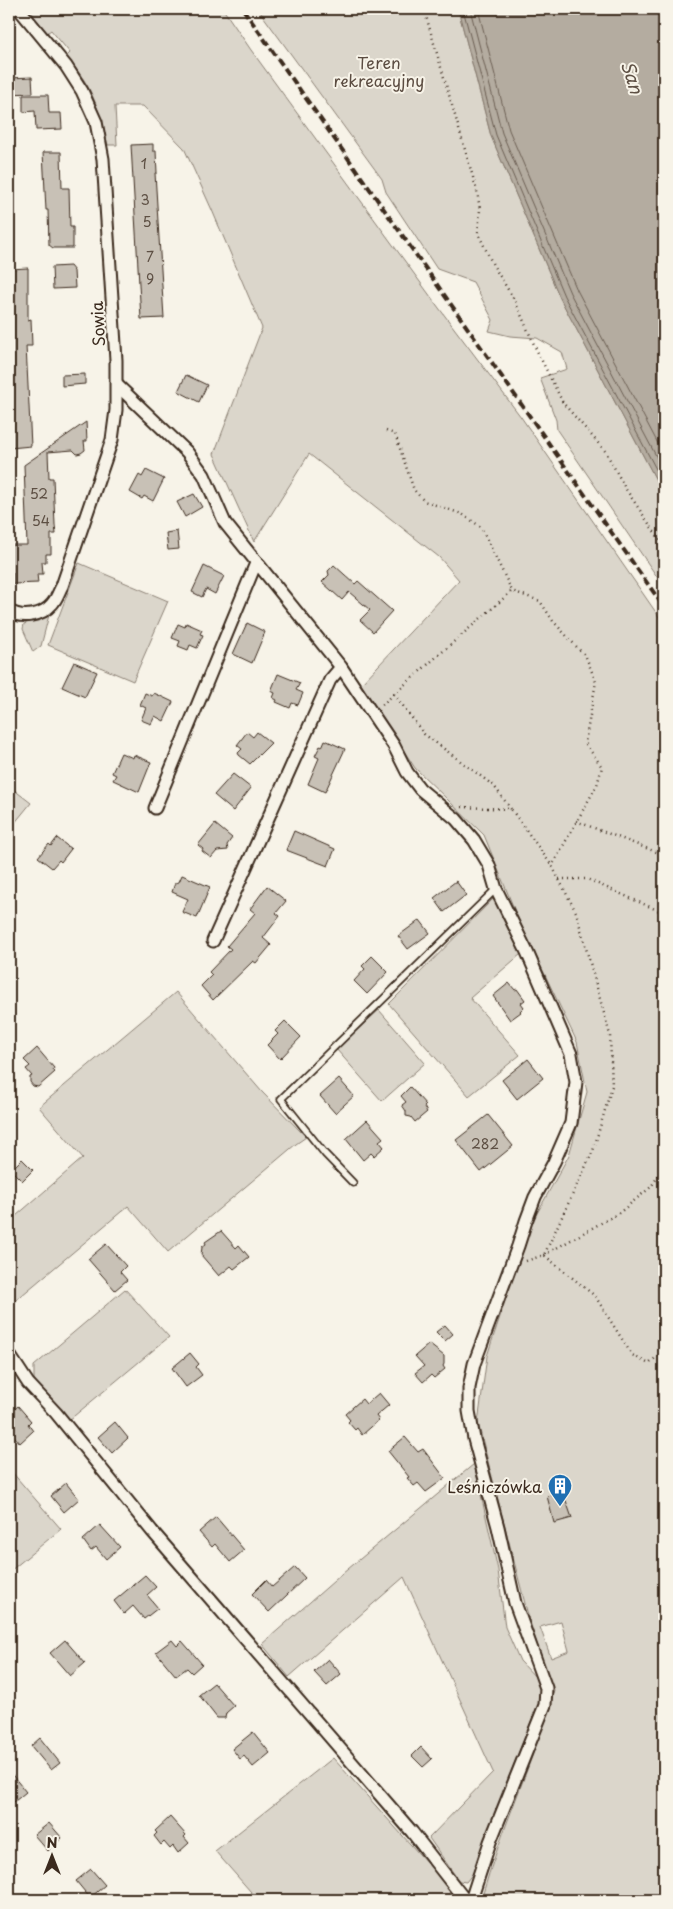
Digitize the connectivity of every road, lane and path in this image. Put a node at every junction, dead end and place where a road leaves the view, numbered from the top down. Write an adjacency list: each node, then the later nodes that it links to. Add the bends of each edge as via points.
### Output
1 (19, 9): 3 (street, Sowia, via 66,66 96,122 103,159)
2 (424, 9): 5 (path, via 477,191 480,210 478,233 564,403 606,452 625,488)
3 (117, 385): 6 (street, via 187,452 204,475 225,523); 8 (street, Sowia, via 112,440 62,586 52,604 40,613 25,616)
4 (386, 431): 7 (path, via 396,434 414,490 424,501 462,514 481,527)
5 (664, 546)
6 (256, 563): 9 (street); 13 (street)
7 (512, 591): 10 (path); 15 (path, via 540,601 553,621 586,657 596,682 585,743 602,767 597,785)
8 (9, 611)
9 (341, 667): 11 (street); 20 (street, via 330,680)
10 (394, 694): 11 (path); 14 (path, via 424,734 494,786)
11 (372, 713): 12 (street, via 407,772)
12 (440, 807): 14 (path); 18 (street, via 456,819 474,840 489,865)
13 (155, 808)
14 (511, 809): 15 (path, via 552,866)
15 (576, 821): 16 (path)
16 (664, 855)
17 (559, 879): 19 (path, via 587,879)
18 (496, 889): 22 (lane, via 282,1099 325,1154); 24 (street, via 564,1036 576,1082 571,1123 532,1205)
19 (664, 913)
20 (213, 941)
21 (664, 1167): 23 (path, via 651,1187 619,1214)
22 (353, 1183)
23 (544, 1255): 24 (path); 25 (path, via 595,1296 632,1354 649,1364)
24 (510, 1267): 28 (street, via 474,1364 469,1411 515,1603 546,1688 545,1705 490,1842)
25 (664, 1350)
26 (9, 1354): 27 (street, via 28,1383 412,1832)
27 (465, 1900)
28 (471, 1900)

